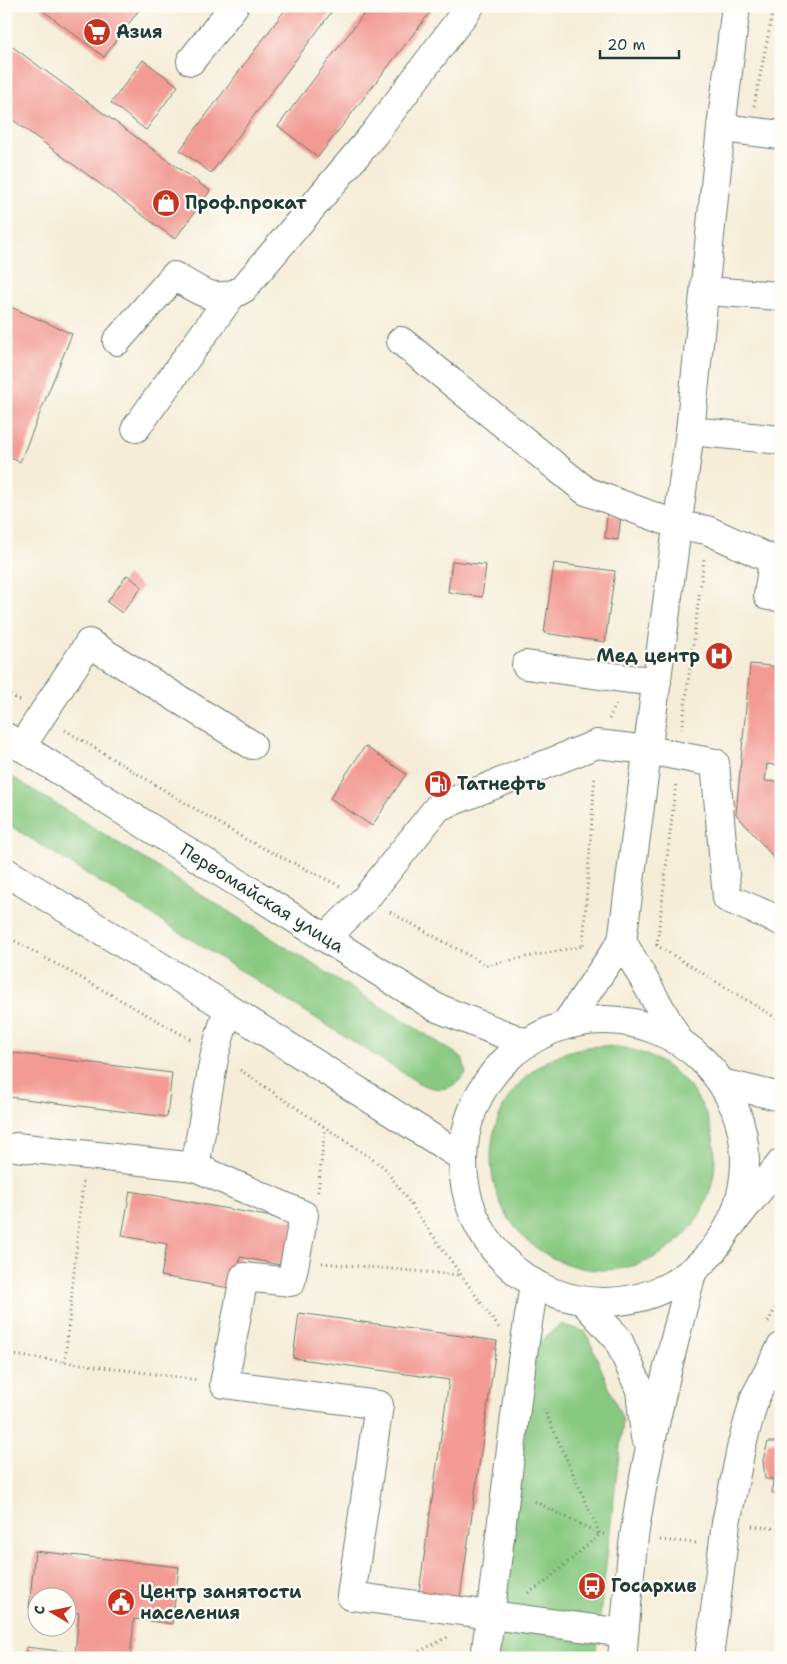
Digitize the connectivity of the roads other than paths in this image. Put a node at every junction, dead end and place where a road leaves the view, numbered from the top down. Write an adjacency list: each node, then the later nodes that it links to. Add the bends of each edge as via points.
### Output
1 (234, 6): 4 (main road)
2 (470, 6): 8 (main road, via 374,134 243,289)
3 (736, 6): 5 (main road)
4 (191, 61)
5 (720, 128): 6 (main road); 7 (main road)
6 (781, 134)
7 (705, 291): 9 (main road); 13 (main road)
8 (232, 296): 10 (main road, via 203,293 174,276); 12 (main road)
9 (781, 296)
10 (117, 341)
11 (401, 341): 15 (main road, via 586,491)
12 (136, 428)
13 (690, 431): 14 (main road); 15 (main road)
14 (781, 440)
15 (677, 525): 16 (main road, via 707,530); 19 (main road)
16 (777, 560): 17 (main road, via 768,596)
17 (781, 597)
18 (526, 665): 19 (main road)
19 (657, 681): 22 (main road)
20 (14, 742): 21 (main road, via 90,643); 25 (main road, Первомайская улица)
21 (252, 745)
22 (648, 750): 24 (main road, via 714,763 726,898); 25 (main road, via 597,744 438,807 366,898); 26 (main road)
23 (6, 872): 27 (main road)
24 (781, 921)
25 (326, 938): 30 (main road, Первомайская улица, via 435,1007)
26 (622, 941): 28 (main road); 29 (main road)
27 (228, 1008): 34 (main road); 36 (main road, via 215,1053)
28 (566, 1025): 29 (main road, via 595,1020 624,1021 652,1028); 30 (main road)
29 (678, 1041): 31 (main road, via 702,1060)
30 (526, 1043): 34 (main road, via 491,1077 470,1116)
31 (722, 1083): 32 (main road); 37 (main road, via 736,1111 744,1142 742,1194)
32 (781, 1097)
33 (16, 1147): 36 (main road)
34 (462, 1157): 39 (main road, via 472,1212 484,1236 500,1257)
35 (781, 1163): 37 (main road)
36 (195, 1167): 43 (main road, via 304,1215 291,1282 244,1276 224,1384 379,1405 351,1596)
37 (730, 1226): 38 (main road, via 714,1251)
38 (692, 1273): 40 (main road, via 662,1290 630,1301); 42 (main road)
39 (534, 1285): 40 (main road, via 558,1296); 43 (main road)
40 (584, 1302): 42 (main road, via 618,1339 640,1390)
41 (781, 1347): 46 (main road, via 755,1397 742,1444 726,1523)
42 (648, 1460): 44 (main road, via 634,1537)
43 (491, 1615): 44 (main road); 45 (main road)
44 (623, 1645)
45 (485, 1658)
46 (709, 1658)

